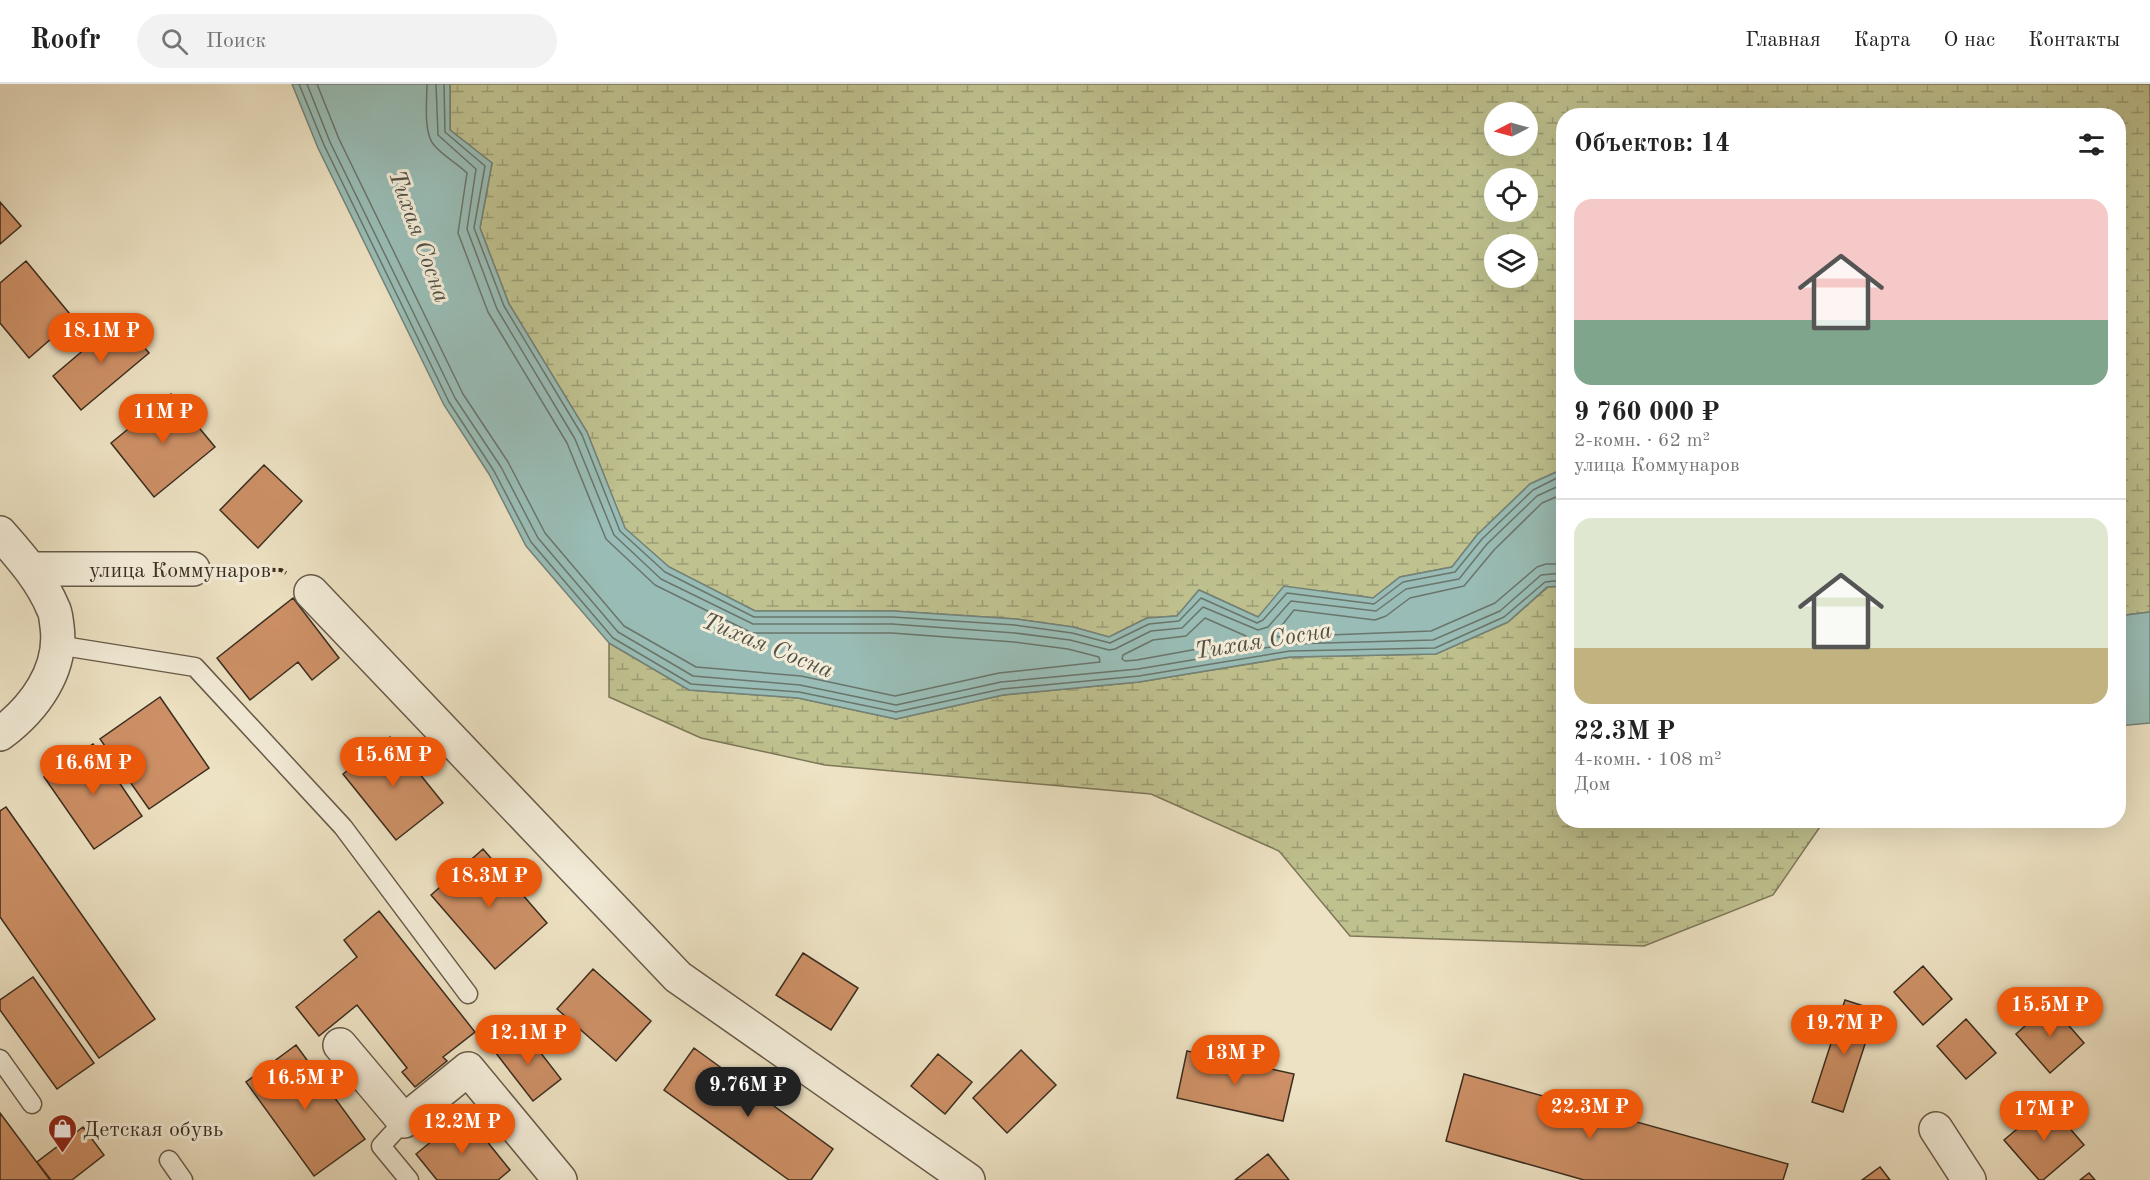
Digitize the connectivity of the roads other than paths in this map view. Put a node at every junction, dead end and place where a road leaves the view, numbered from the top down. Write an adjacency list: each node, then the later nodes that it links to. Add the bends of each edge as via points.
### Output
1 (0, 533): 2 (street)
2 (31, 569): 3 (street, улица Коммунаров); 5 (street, via 54,609)
3 (193, 569)
4 (311, 592): 17 (street, via 678,977)
5 (57, 645): 6 (street, via 57,658 44,690); 7 (lane, via 195,667 343,827)
6 (0, 734)
7 (468, 994)
8 (340, 1045): 11 (street)
9 (0, 1059): 10 (lane)
10 (32, 1104)
11 (404, 1121): 15 (lane, via 381,1146); 16 (street, via 468,1070)
12 (1936, 1129): 18 (street)
13 (170, 1161): 14 (lane)
14 (183, 1180)
15 (409, 1180)
16 (560, 1180)
17 (968, 1180)
18 (1969, 1180)

